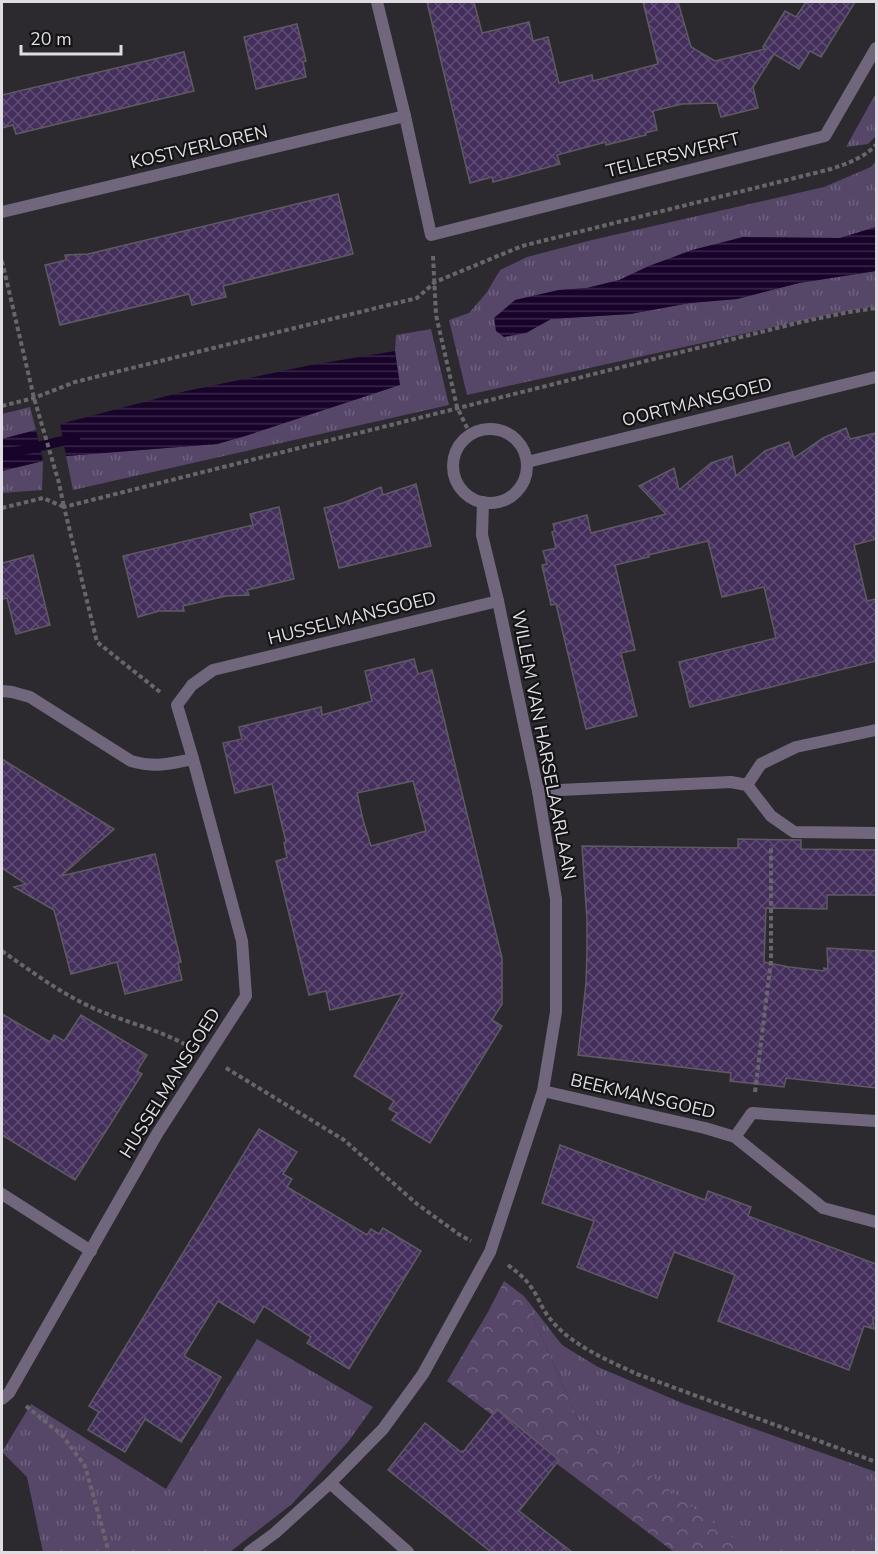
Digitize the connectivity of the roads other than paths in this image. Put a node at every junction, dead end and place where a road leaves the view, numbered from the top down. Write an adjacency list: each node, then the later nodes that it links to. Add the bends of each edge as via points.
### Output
1 (377, 2): 3 (street)
2 (876, 48): 3 (street, TELLERSWERFT, via 825,136 431,235)
3 (405, 116): 4 (street, KOSTVERLOREN)
4 (2, 212)
5 (876, 377): 6 (street, OORTMANSGOED)
6 (527, 462): 7 (street, via 520,488 497,502); 7 (street, via 513,437 499,430 484,429 470,434 459,444 453,472 469,497)
7 (483, 502): 8 (street, via 483,535)
8 (498, 601): 11 (street, HUSSELMANSGOED, via 213,670 192,685 177,705); 13 (street, WILLEM VAN HARSELAARLAAN)
9 (2, 691): 11 (street, via 30,697 131,761 148,766)
10 (876, 730): 12 (street, via 796,747 761,764)
11 (193, 759): 20 (street, HUSSELMANSGOED, via 242,941 246,996 157,1134)
12 (747, 785): 13 (street, via 731,782); 14 (street, via 771,816 794,832)
13 (538, 791): 15 (street, WILLEM VAN HARSELAARLAAN, via 556,899 556,1012)
14 (876, 833)
15 (543, 1091): 17 (street, BEEKMANSGOED); 22 (street, WILLEM VAN HARSELAARLAAN, via 490,1252 423,1374 382,1430)
16 (876, 1121): 17 (street, BEEKMANSGOED, via 752,1113)
17 (735, 1137): 19 (street, BEEKMANSGOED, via 823,1208)
18 (2, 1194): 20 (street)
19 (876, 1222)
20 (91, 1251): 21 (street, HUSSELMANSGOED)
21 (5, 1396)
22 (330, 1483): 23 (street, WILLEM VAN HARSELAARLAAN); 24 (street)
23 (249, 1552)
24 (408, 1552)

